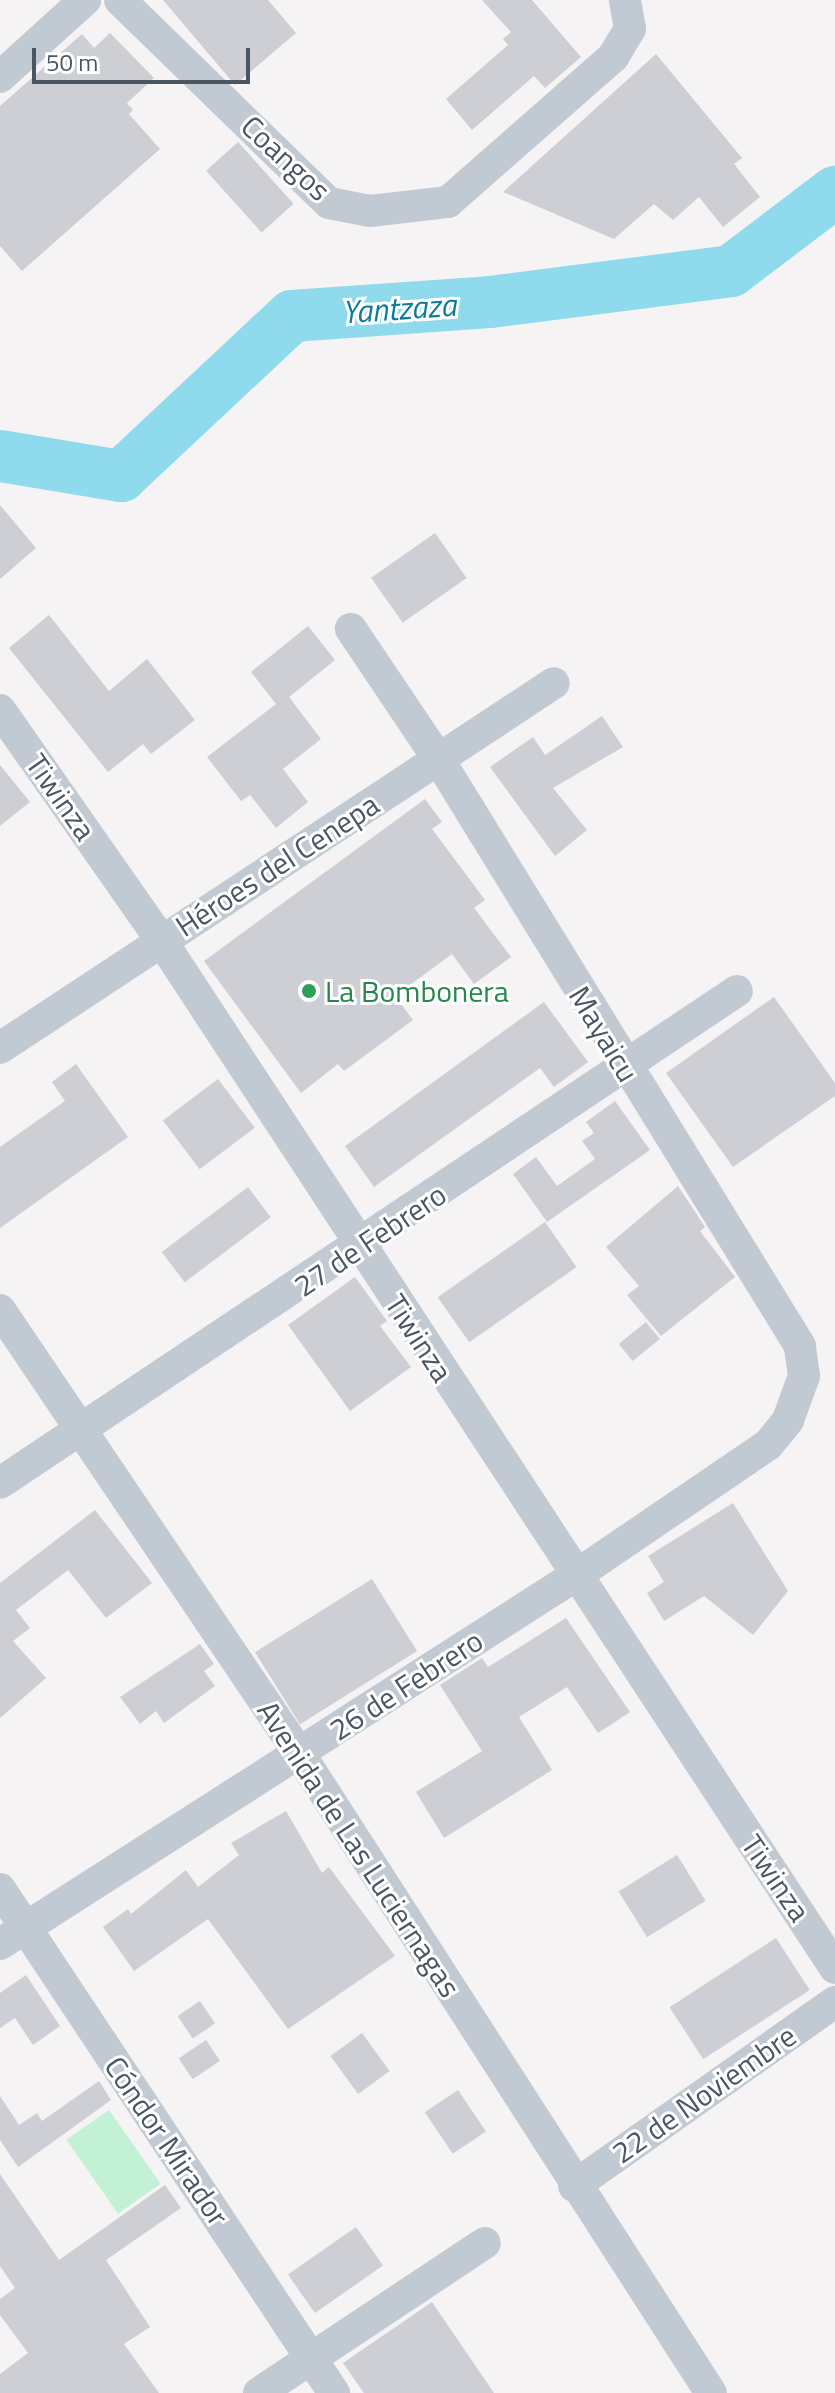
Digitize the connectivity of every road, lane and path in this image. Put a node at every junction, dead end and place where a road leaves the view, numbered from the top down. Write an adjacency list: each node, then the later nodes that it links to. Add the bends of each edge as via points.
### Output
1 (85, 0): 4 (street)
2 (120, 0): 3 (street, Coangos, via 329,203 370,211 448,202 613,57 630,29)
3 (625, 0)
4 (0, 77)
5 (351, 629): 8 (street, Mayaicu)
6 (554, 683): 8 (street, Héroes del Cenepa)
7 (0, 710): 9 (street, Tiwinza)
8 (439, 760): 9 (street, Héroes del Cenepa); 12 (street, Mayaicu)
9 (161, 940): 11 (street, Héroes del Cenepa); 13 (street, Tiwinza)
10 (737, 991): 12 (street, 27 de Febrero)
11 (0, 1048)
12 (625, 1069): 13 (street, 27 de Febrero); 16 (street, Mayaicu, via 800,1346 804,1376 788,1420)
13 (360, 1248): 15 (street, 27 de Febrero); 18 (street, Tiwinza)
14 (0, 1310): 15 (street, Avenida de Las Luciernagas)
15 (79, 1431): 17 (street, 27 de Febrero); 19 (street, Avenida de Las Luciernagas)
16 (768, 1445): 18 (street, 26 de Febrero)
17 (0, 1483)
18 (575, 1576): 19 (street, 26 de Febrero); 22 (street, Tiwinza)
19 (299, 1753): 21 (street, 26 de Febrero); 24 (street, Avenida de Las Luciernagas)
20 (0, 1889): 21 (street, Cóndor Mirador)
21 (13, 1936): 26 (street, Cóndor Mirador)
22 (835, 1968)
23 (835, 2002): 24 (street, 22 de Noviembre)
24 (574, 2186): 29 (street, Avenida de Las Luciernagas)
25 (485, 2243): 26 (street)
26 (311, 2358): 27 (street); 28 (street, Cóndor Mirador)
27 (259, 2393)
28 (334, 2393)
29 (711, 2393)

